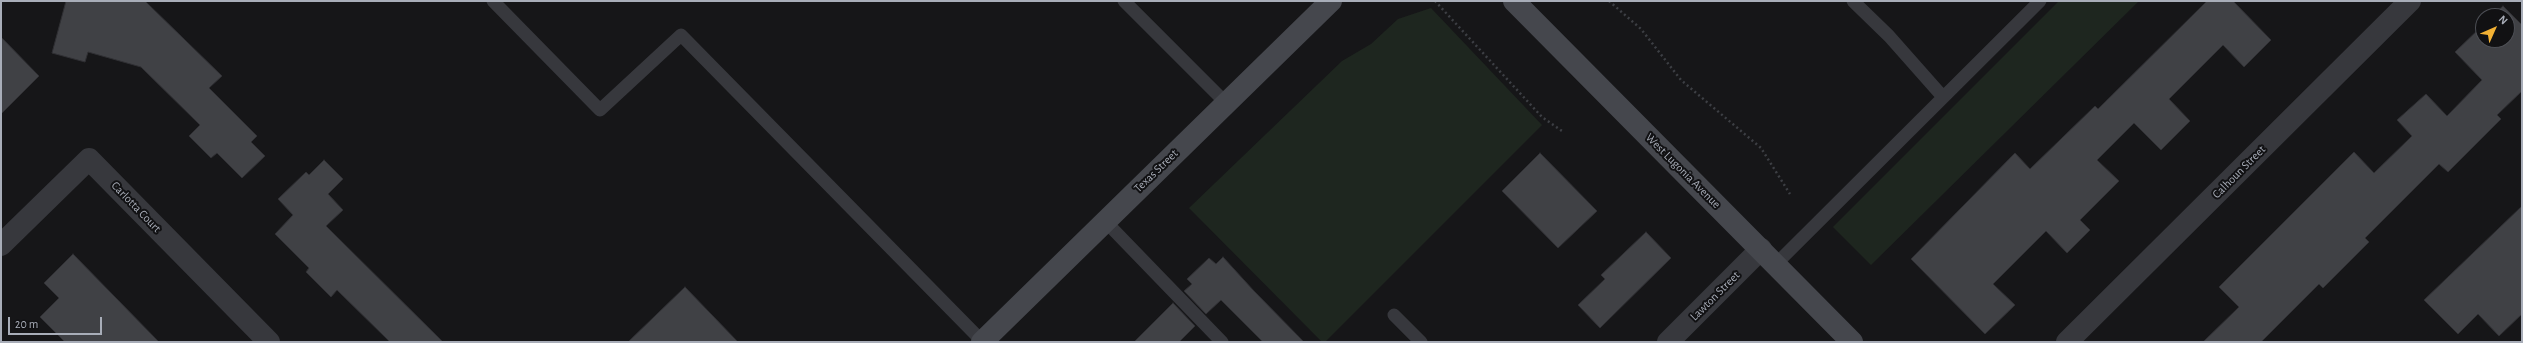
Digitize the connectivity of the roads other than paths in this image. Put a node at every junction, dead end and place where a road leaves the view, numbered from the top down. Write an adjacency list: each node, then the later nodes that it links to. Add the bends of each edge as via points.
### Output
1 (493, 1): 16 (lane, via 600,110 681,35)
2 (1124, 1): 9 (lane)
3 (1331, 1): 9 (street, Texas Street)
4 (1514, 1): 12 (street, West Lugonia Avenue)
5 (1854, 1): 8 (lane)
6 (2040, 1): 8 (lane)
7 (2410, 1): 21 (street, Calhoun Street)
8 (1944, 97): 13 (lane)
9 (1226, 103): 10 (street, Texas Street)
10 (1105, 221): 16 (street, Texas Street); 17 (lane)
11 (1, 245): 15 (street, Carlotta Court, via 89,159)
12 (1761, 249): 13 (street, West Lugonia Avenue); 19 (street, Lawton Street)
13 (1776, 264): 20 (street, West Lugonia Avenue)
14 (1394, 315): 18 (lane)
15 (269, 342)
16 (982, 342)
17 (1222, 342)
18 (1421, 342)
19 (1668, 342)
20 (1852, 342)
21 (2067, 342)

